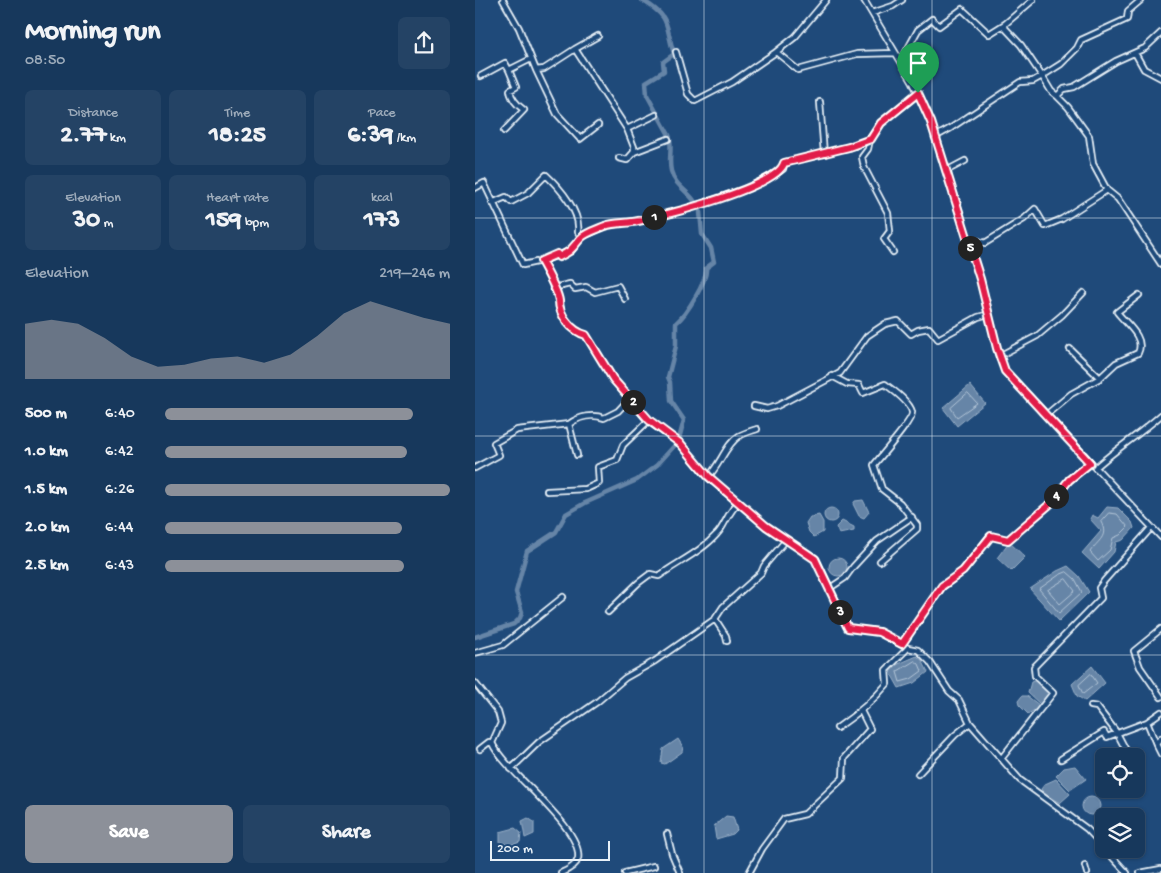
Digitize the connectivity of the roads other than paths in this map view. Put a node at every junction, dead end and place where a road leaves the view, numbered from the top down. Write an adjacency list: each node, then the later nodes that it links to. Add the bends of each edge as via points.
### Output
1 (503, 0): 16 (street)
2 (826, 0): 13 (street, via 801,31)
3 (864, 0): 7 (street)
4 (902, 0): 7 (street)
5 (1033, 0): 8 (street)
6 (1140, 0): 21 (street, via 1127,11 1127,19 1081,40 1061,64)
7 (871, 13): 14 (street)
8 (1005, 24): 17 (street, via 989,34 963,9 939,26 932,19 918,30); 21 (street, via 1006,31 1021,45)
9 (1161, 33): 15 (street)
10 (598, 36): 11 (street)
11 (575, 49): 19 (street, via 544,69); 28 (street)
12 (676, 52): 13 (street, via 688,94 695,101 732,82)
13 (776, 52): 14 (street, via 798,70 857,54)
14 (895, 53): 17 (street)
15 (1135, 53): 22 (street, via 1145,70); 24 (street, via 1074,87 1064,89)
16 (531, 59): 18 (street); 19 (street)
17 (901, 61): 23 (street)
18 (509, 70): 20 (street, via 505,63); 29 (street, via 516,88 510,93 524,110)
19 (535, 70): 27 (street, via 557,114 580,139)
20 (481, 76)
21 (1042, 76): 24 (street); 30 (street, via 1020,82)
22 (1161, 78)
23 (918, 93): 30 (street); 32 (street, via 881,123)
24 (1057, 96): 39 (street, via 1089,136 1093,164)
25 (820, 102): 34 (street)
26 (656, 115): 28 (street)
27 (598, 125)
28 (627, 129): 33 (street)
29 (503, 131)
30 (935, 137): 37 (street)
31 (668, 139): 33 (street)
32 (871, 139): 34 (street); 43 (street, via 862,157 888,213 890,231 884,239)
33 (633, 152): 35 (street, via 627,160)
34 (824, 154): 41 (street, via 784,163 783,169 777,173 719,199 639,221 608,225)
35 (619, 158)
36 (965, 161): 37 (street)
37 (946, 171): 42 (street)
38 (475, 188): 40 (street, via 484,183)
39 (1107, 190): 42 (street, via 1045,226 1035,208 1024,219 985,243 978,241); 45 (street, via 1118,199)
40 (493, 203): 41 (street, via 506,197 511,202 528,193 546,175 576,215); 44 (street, via 523,265)
41 (581, 237): 44 (street, via 571,251)
42 (969, 245): 50 (street)
43 (893, 252)
44 (541, 261): 46 (street)
45 (1161, 264)
46 (553, 288): 49 (street, via 570,284 575,290 586,287 595,292 618,286); 55 (street, via 559,302 557,305 569,325 586,335 613,379)
47 (1083, 293): 52 (street, via 1037,336)
48 (1139, 295): 54 (street, via 1117,312 1133,329 1140,349)
49 (625, 299)
50 (989, 314): 52 (street); 53 (street, via 938,339 928,328 911,334 898,321 885,324 867,336 840,373)
51 (1070, 349): 54 (street)
52 (999, 356): 57 (street, via 1013,382)
53 (832, 376): 56 (street, via 777,406 767,409); 69 (street, via 847,384 859,385 863,393 885,384 911,409 912,419 873,465 882,489 901,503)
54 (1100, 378): 57 (street, via 1071,394)
55 (629, 398): 59 (street); 60 (street, via 609,416 583,417)
56 (754, 406)
57 (1046, 415): 63 (street)
58 (1161, 415): 65 (street)
59 (649, 420): 66 (street, via 681,444); 67 (street, via 623,445 617,460 598,467 599,483 586,489)
60 (569, 424): 62 (street); 64 (street, via 517,430 494,444 499,455)
61 (757, 429): 66 (street, via 738,436)
62 (577, 455)
63 (1090, 463): 65 (street); 80 (street, via 1069,480 1050,504 1008,540 991,536 963,571 942,586)
64 (475, 468)
65 (1095, 468): 70 (street)
66 (708, 476): 68 (street)
67 (547, 491)
68 (739, 502): 72 (street); 76 (street, via 709,542 659,576 650,574)
69 (911, 517): 73 (street, via 917,528); 74 (street, via 882,537 845,578)
70 (1151, 528): 71 (street); 99 (street, via 1104,580 1099,588 1101,598 1034,667 1035,676 1053,693)
71 (1161, 537)
72 (786, 540): 74 (street, via 815,559); 77 (street, via 753,583 723,607)
73 (880, 561)
74 (830, 588): 80 (street, via 848,628 879,632)
75 (563, 597): 82 (street, via 503,645)
76 (607, 612)
77 (715, 619): 79 (street); 100 (street, via 625,678 597,702 539,742)
78 (1161, 629): 84 (street, via 1134,651 1140,667)
79 (727, 641)
80 (902, 644): 81 (street)
81 (907, 648): 86 (street, via 885,670 887,684); 89 (street, via 918,650 930,662 959,700)
82 (475, 653)
83 (475, 684): 93 (street, via 498,712 501,723)
84 (1161, 697)
85 (1091, 706): 91 (street, via 1097,707)
86 (861, 711): 90 (street); 112 (street, via 870,729 844,758 843,778 805,814 784,819)
87 (1161, 712): 88 (street)
88 (1147, 722): 91 (street); 94 (street)
89 (970, 723): 99 (street); 101 (street)
90 (837, 728)
91 (1117, 733): 95 (street); 98 (street, via 1107,738 1104,732)
92 (1161, 738): 94 (street)
93 (492, 743): 96 (street); 100 (street)
94 (1156, 744): 97 (street)
95 (1125, 748)
96 (480, 749)
97 (1161, 754)
98 (1061, 758)
99 (1001, 759): 103 (street, via 1029,788)
100 (511, 769): 108 (street, via 557,816 571,838 578,852)
101 (918, 774)
102 (667, 834): 111 (street)
103 (1095, 838)
104 (1113, 858): 114 (street)
105 (654, 866): 110 (street)
106 (1085, 866): 113 (street)
107 (1161, 869): 115 (street)
108 (572, 871): 109 (street)
109 (561, 873)
110 (625, 873)
111 (680, 873)
112 (749, 873)
113 (1087, 873)
114 (1127, 873)
115 (1140, 873)

